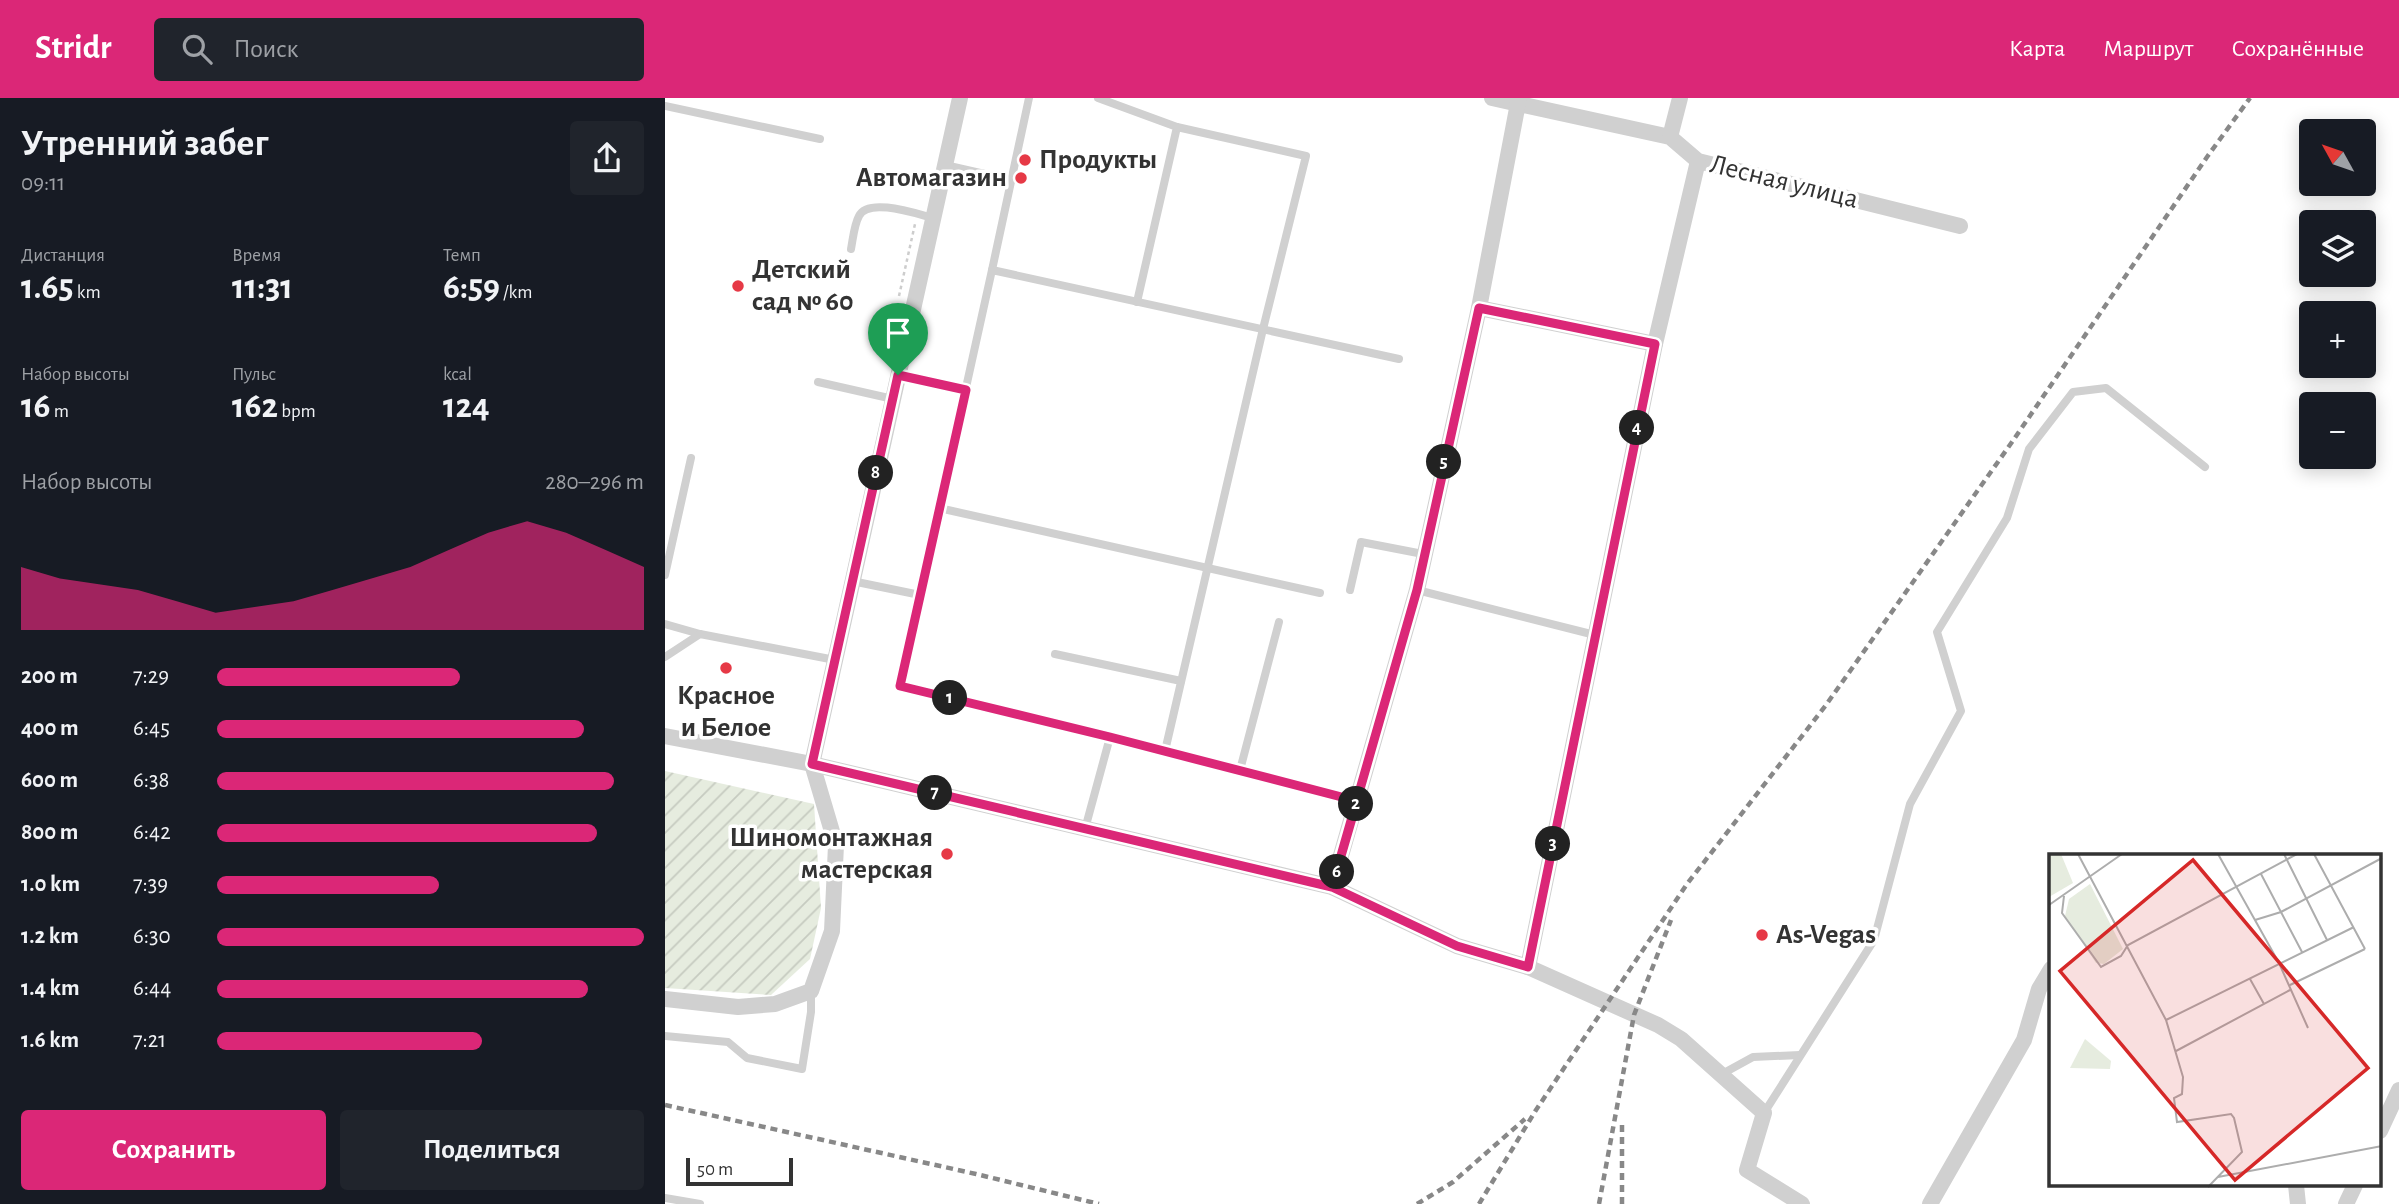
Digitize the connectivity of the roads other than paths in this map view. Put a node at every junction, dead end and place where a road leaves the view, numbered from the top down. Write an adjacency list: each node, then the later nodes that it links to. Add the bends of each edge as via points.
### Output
1 (960, 98): 12 (street)
2 (1029, 98): 13 (lane)
3 (1098, 98): 8 (lane)
4 (1492, 98): 6 (street, Лесная улица)
5 (1680, 98): 9 (street)
6 (1518, 101): 9 (street, Лесная улица); 19 (street)
7 (665, 106): 10 (lane)
8 (1177, 127): 18 (lane); 20 (lane, via 1306,156)
9 (1670, 137): 11 (street, Лесная улица)
10 (820, 139)
11 (1698, 161): 15 (street, Лесная улица); 21 (street)
12 (945, 165): 13 (lane); 14 (street)
13 (1011, 180): 17 (lane)
14 (933, 218): 16 (lane, via 878,206 863,210); 23 (street)
15 (1960, 226)
16 (851, 249)
17 (992, 270): 18 (lane); 25 (lane)
18 (1137, 302): 20 (lane)
19 (1479, 308): 21 (street); 30 (street)
20 (1263, 329): 22 (lane); 31 (lane)
21 (1655, 344): 41 (street)
22 (1399, 359)
23 (898, 375): 25 (lane); 26 (street)
24 (818, 382): 26 (lane)
25 (966, 390): 29 (lane)
26 (893, 399): 33 (street)
27 (691, 458): 32 (lane)
28 (2205, 467): 59 (lane, via 2106,388 2073,392 2029,449 2007,518 1937,632 1961,711 1910,804 1874,940)
29 (939, 508): 31 (lane); 37 (lane)
30 (1423, 554): 34 (lane, via 1361,541); 35 (street)
31 (1207, 568): 36 (lane); 45 (lane)
32 (665, 575)
33 (852, 581): 37 (lane); 44 (street)
34 (1350, 590)
35 (1417, 590): 41 (lane); 51 (street)
36 (1320, 593)
37 (920, 595): 47 (lane, via 900,686)
38 (1279, 622): 50 (lane)
39 (665, 624): 40 (lane)
40 (700, 634): 43 (lane); 44 (lane)
41 (1595, 635): 54 (street)
42 (1055, 654): 45 (lane)
43 (665, 657)
44 (835, 660): 49 (street)
45 (1181, 681): 48 (lane)
46 (665, 736): 49 (street)
47 (1110, 737): 48 (lane); 52 (lane)
48 (1165, 751): 50 (lane)
49 (812, 764): 52 (street); 56 (street, via 836,845 832,931)
50 (1240, 770): 51 (lane)
51 (1357, 801): 53 (street)
52 (1086, 829): 53 (street)
53 (1332, 887): 54 (street, via 1457,946)
54 (1528, 967): 60 (street, via 1658,1025)
55 (2049, 972): 69 (street, via 2039,989 2024,1040)
56 (811, 991): 57 (street, via 775,1004 738,1007); 58 (lane, via 802,1069 747,1058 728,1042)
57 (665, 999)
58 (665, 1036)
59 (1800, 1055): 60 (lane, via 1753,1057); 62 (lane)
60 (1721, 1074): 62 (street)
61 (2399, 1090): 63 (street)
62 (1764, 1113): 68 (street, via 1747,1170)
63 (2381, 1129)
64 (2296, 1186): 70 (street)
65 (2355, 1186): 71 (street)
66 (665, 1198): 67 (lane)
67 (700, 1204)
68 (1803, 1204)
69 (1930, 1204)
70 (2298, 1204)
71 (2346, 1204)

